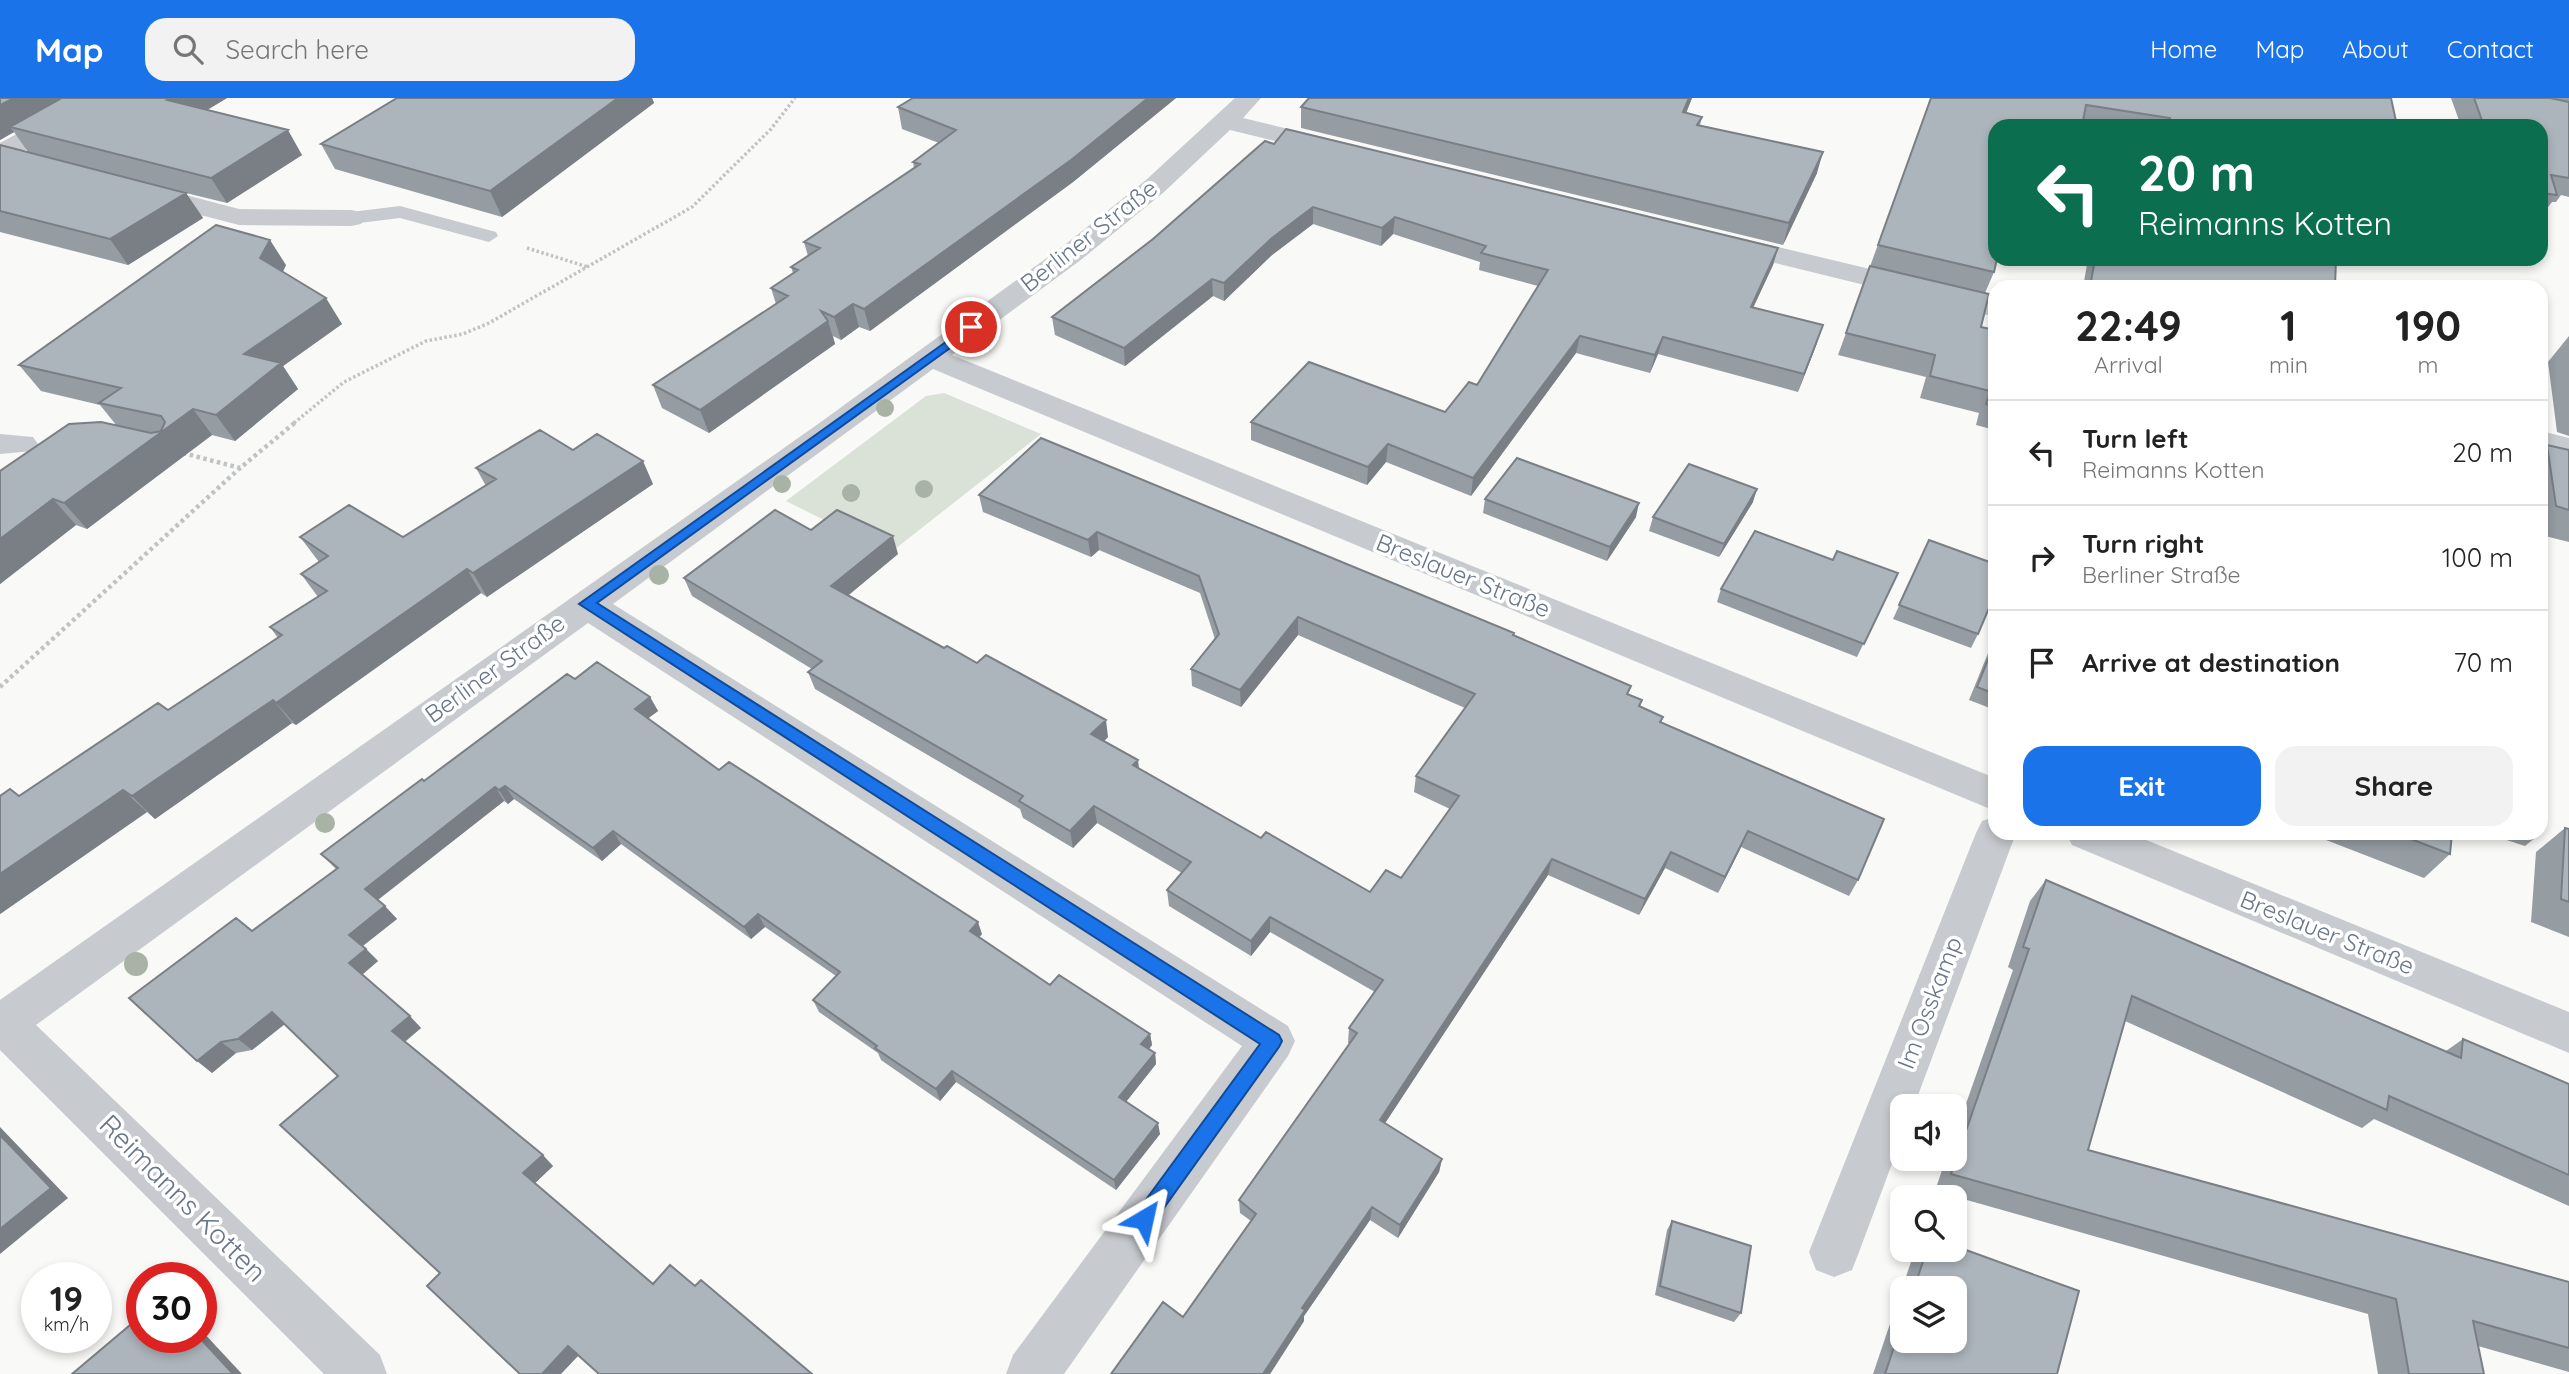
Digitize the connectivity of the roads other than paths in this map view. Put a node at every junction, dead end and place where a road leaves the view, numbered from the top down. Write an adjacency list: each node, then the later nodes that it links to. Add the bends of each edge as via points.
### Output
1 (101, 98): 5 (street)
2 (1249, 98): 3 (street, Berliner Straße)
3 (1226, 121): 4 (street); 12 (street, Berliner Straße, via 1155,186)
4 (1351, 152)
5 (0, 155): 6 (street)
6 (40, 166)
7 (120, 186): 8 (street, via 239,217)
8 (351, 218): 9 (lane, via 400,212)
9 (489, 236)
10 (1700, 237): 11 (street)
11 (1988, 306)
12 (930, 357): 15 (street, Berliner Straße); 16 (street, Breslauer Straße)
13 (2548, 443): 14 (street)
14 (2569, 448)
15 (586, 604): 19 (street, Berliner Straße); 23 (street, via 1272,1041)
16 (1988, 792)
17 (1993, 840): 21 (street, Im Osskamp)
18 (2103, 840): 20 (street, Breslauer Straße)
19 (2, 1023): 22 (street, Reimanns Kotten)
20 (2569, 1032)
21 (1834, 1252)
22 (360, 1374)
23 (1032, 1374)

